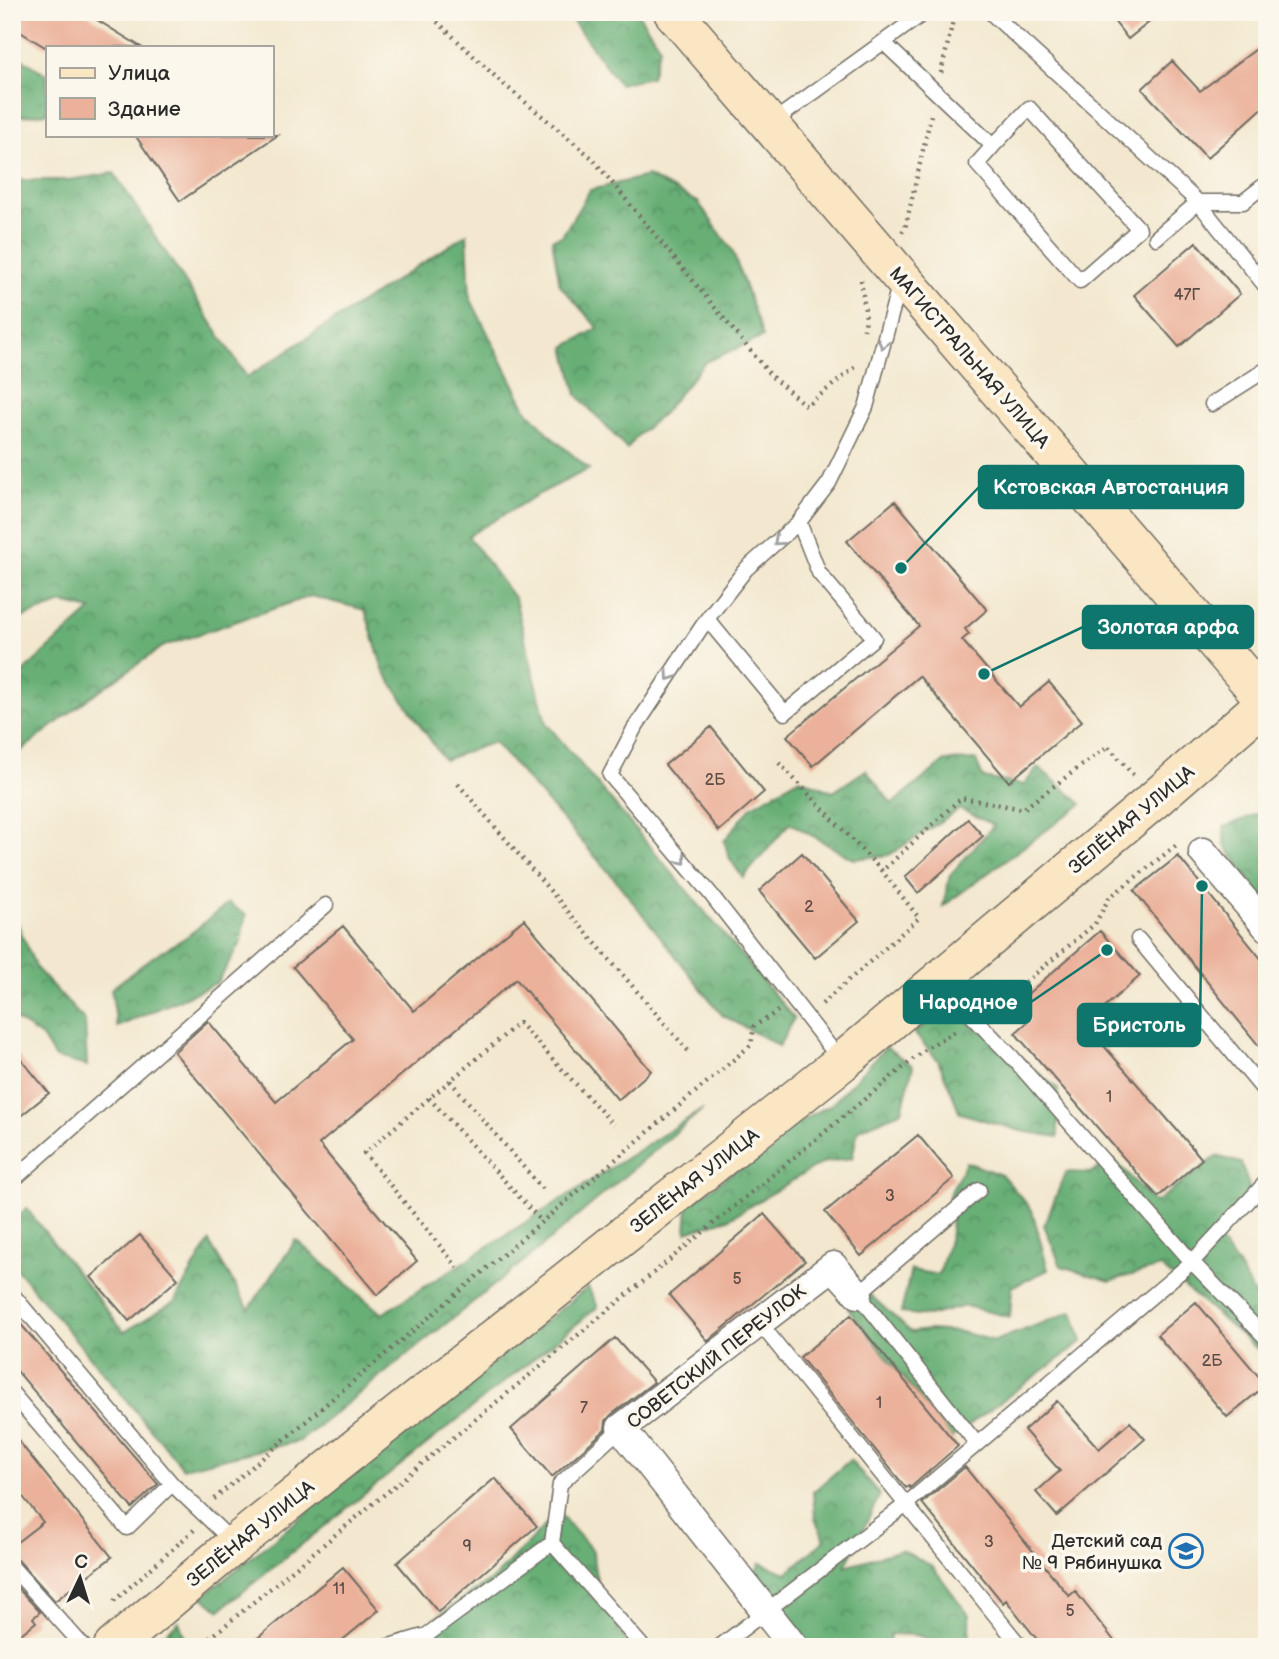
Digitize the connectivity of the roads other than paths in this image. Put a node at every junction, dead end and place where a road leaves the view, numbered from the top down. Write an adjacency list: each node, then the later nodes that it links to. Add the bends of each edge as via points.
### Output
1 (673, 12): 5 (main road, МАГИСТРАЛЬНАЯ УЛИЦА)
2 (925, 12): 4 (lane)
3 (990, 12): 8 (lane)
4 (884, 42): 5 (lane); 6 (lane)
5 (769, 125): 10 (main road, МАГИСТРАЛЬНАЯ УЛИЦА)
6 (993, 146): 6 (lane, via 1029,108 1139,229 1080,281 977,164)
7 (1267, 183): 8 (lane, via 1243,202)
8 (1198, 202): 9 (lane); 11 (lane)
9 (1157, 238)
10 (901, 278): 14 (lane, one-way to 14, via 866,407 830,483); 16 (main road, МАГИСТРАЛЬНАЯ УЛИЦА)
11 (1267, 288)
12 (1267, 369): 13 (lane)
13 (1212, 404)
14 (799, 522): 15 (lane, one-way to 15, via 746,569); 15 (lane, via 820,573 874,638 785,713)
15 (707, 619): 22 (lane, one-way to 22, via 634,729 610,775)
16 (1266, 702): 21 (main road, ЗЕЛЁНАЯ УЛИЦА)
17 (1194, 845): 19 (street)
18 (326, 905): 24 (lane)
19 (1267, 927)
20 (1138, 939): 23 (lane)
21 (938, 981): 22 (main road, ЗЕЛЁНАЯ УЛИЦА); 27 (lane, via 1013,1058)
22 (842, 1062): 38 (main road, ЗЕЛЁНАЯ УЛИЦА)
23 (1266, 1090)
24 (14, 1176)
25 (1267, 1181): 27 (lane)
26 (979, 1190): 29 (lane)
27 (1192, 1262): 31 (lane); 34 (lane)
28 (12, 1294): 35 (lane)
29 (858, 1294): 30 (street, СОВЕТСКИЙ ПЕРЕУЛОК, via 833,1266); 34 (lane)
30 (758, 1321): 33 (street, СОВЕТСКИЙ ПЕРЕУЛОК); 36 (lane)
31 (1267, 1339)
32 (12, 1393): 35 (lane, via 127,1528)
33 (621, 1428): 37 (lane, via 560,1484); 40 (street, СОВЕТСКИЙ ПЕРЕУЛОК)
34 (977, 1444): 36 (lane)
35 (172, 1484): 38 (lane)
36 (905, 1505): 40 (lane); 47 (lane)
37 (552, 1543): 43 (lane, via 428,1635); 44 (lane)
38 (235, 1544): 42 (main road, ЗЕЛЁНАЯ УЛИЦА)
39 (12, 1567): 41 (lane)
40 (766, 1611): 45 (lane); 46 (street, СОВЕТСКИЙ ПЕРЕУЛОК)
41 (79, 1641)
42 (113, 1647)
43 (386, 1647)
44 (643, 1647)
45 (719, 1647)
46 (794, 1647)
47 (1021, 1647)

